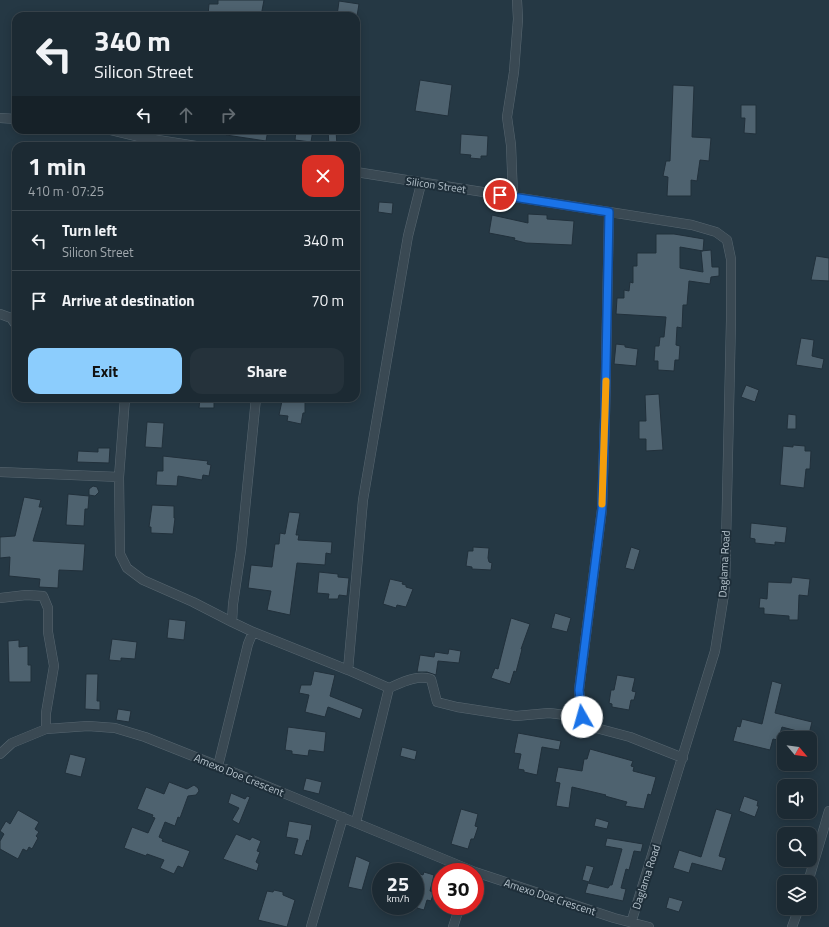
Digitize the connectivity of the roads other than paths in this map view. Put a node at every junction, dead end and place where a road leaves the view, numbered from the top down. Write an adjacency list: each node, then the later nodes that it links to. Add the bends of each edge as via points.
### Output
1 (517, 0): 8 (street, via 514,72 507,118)
2 (0, 118): 3 (street)
3 (12, 119)
4 (120, 134): 5 (street)
5 (139, 142)
6 (360, 173): 7 (street, Silicon Street)
7 (421, 184): 8 (street, Silicon Street); 20 (street, via 408,236 363,500)
8 (513, 197): 9 (street, Silicon Street)
9 (609, 212): 10 (street, Silicon Street, via 692,225 716,232); 22 (street, via 602,509 579,690)
10 (726, 240): 25 (street, Daglama Road, via 731,259 731,320 725,588 715,651)
11 (0, 314): 12 (street)
12 (12, 319)
13 (125, 402): 16 (street)
14 (256, 402): 18 (street)
15 (0, 472): 16 (street)
16 (119, 477): 18 (street, via 120,554 126,568 143,580)
17 (0, 598): 23 (street, via 43,596 48,608 48,632 54,666)
18 (232, 622): 19 (street)
19 (253, 632): 20 (street); 26 (street)
20 (348, 670): 21 (street)
21 (389, 688): 22 (street, via 422,677 431,679 437,702 516,716 548,713); 29 (street)
22 (582, 717): 25 (street, via 596,728 630,737)
23 (46, 729): 24 (street, Amexo Doe Crescent, via 12,743); 26 (street, Amexo Doe Crescent, via 88,726 115,728)
24 (0, 754)
25 (683, 758): 36 (street, Daglama Road)
26 (218, 766): 28 (street, Amexo Doe Crescent)
27 (829, 810): 31 (street)
28 (343, 817): 29 (street, Amexo Doe Crescent); 37 (street)
29 (356, 822): 30 (street, Amexo Doe Crescent)
30 (451, 863)
31 (810, 875)
32 (484, 876): 35 (street, Amexo Doe Crescent)
33 (457, 915): 38 (street)
34 (796, 915): 40 (street)
35 (612, 923): 36 (street, Amexo Doe Crescent)
36 (631, 923): 39 (street, Amexo Doe Crescent)
37 (311, 927)
38 (453, 927)
39 (648, 927)
40 (792, 927)

